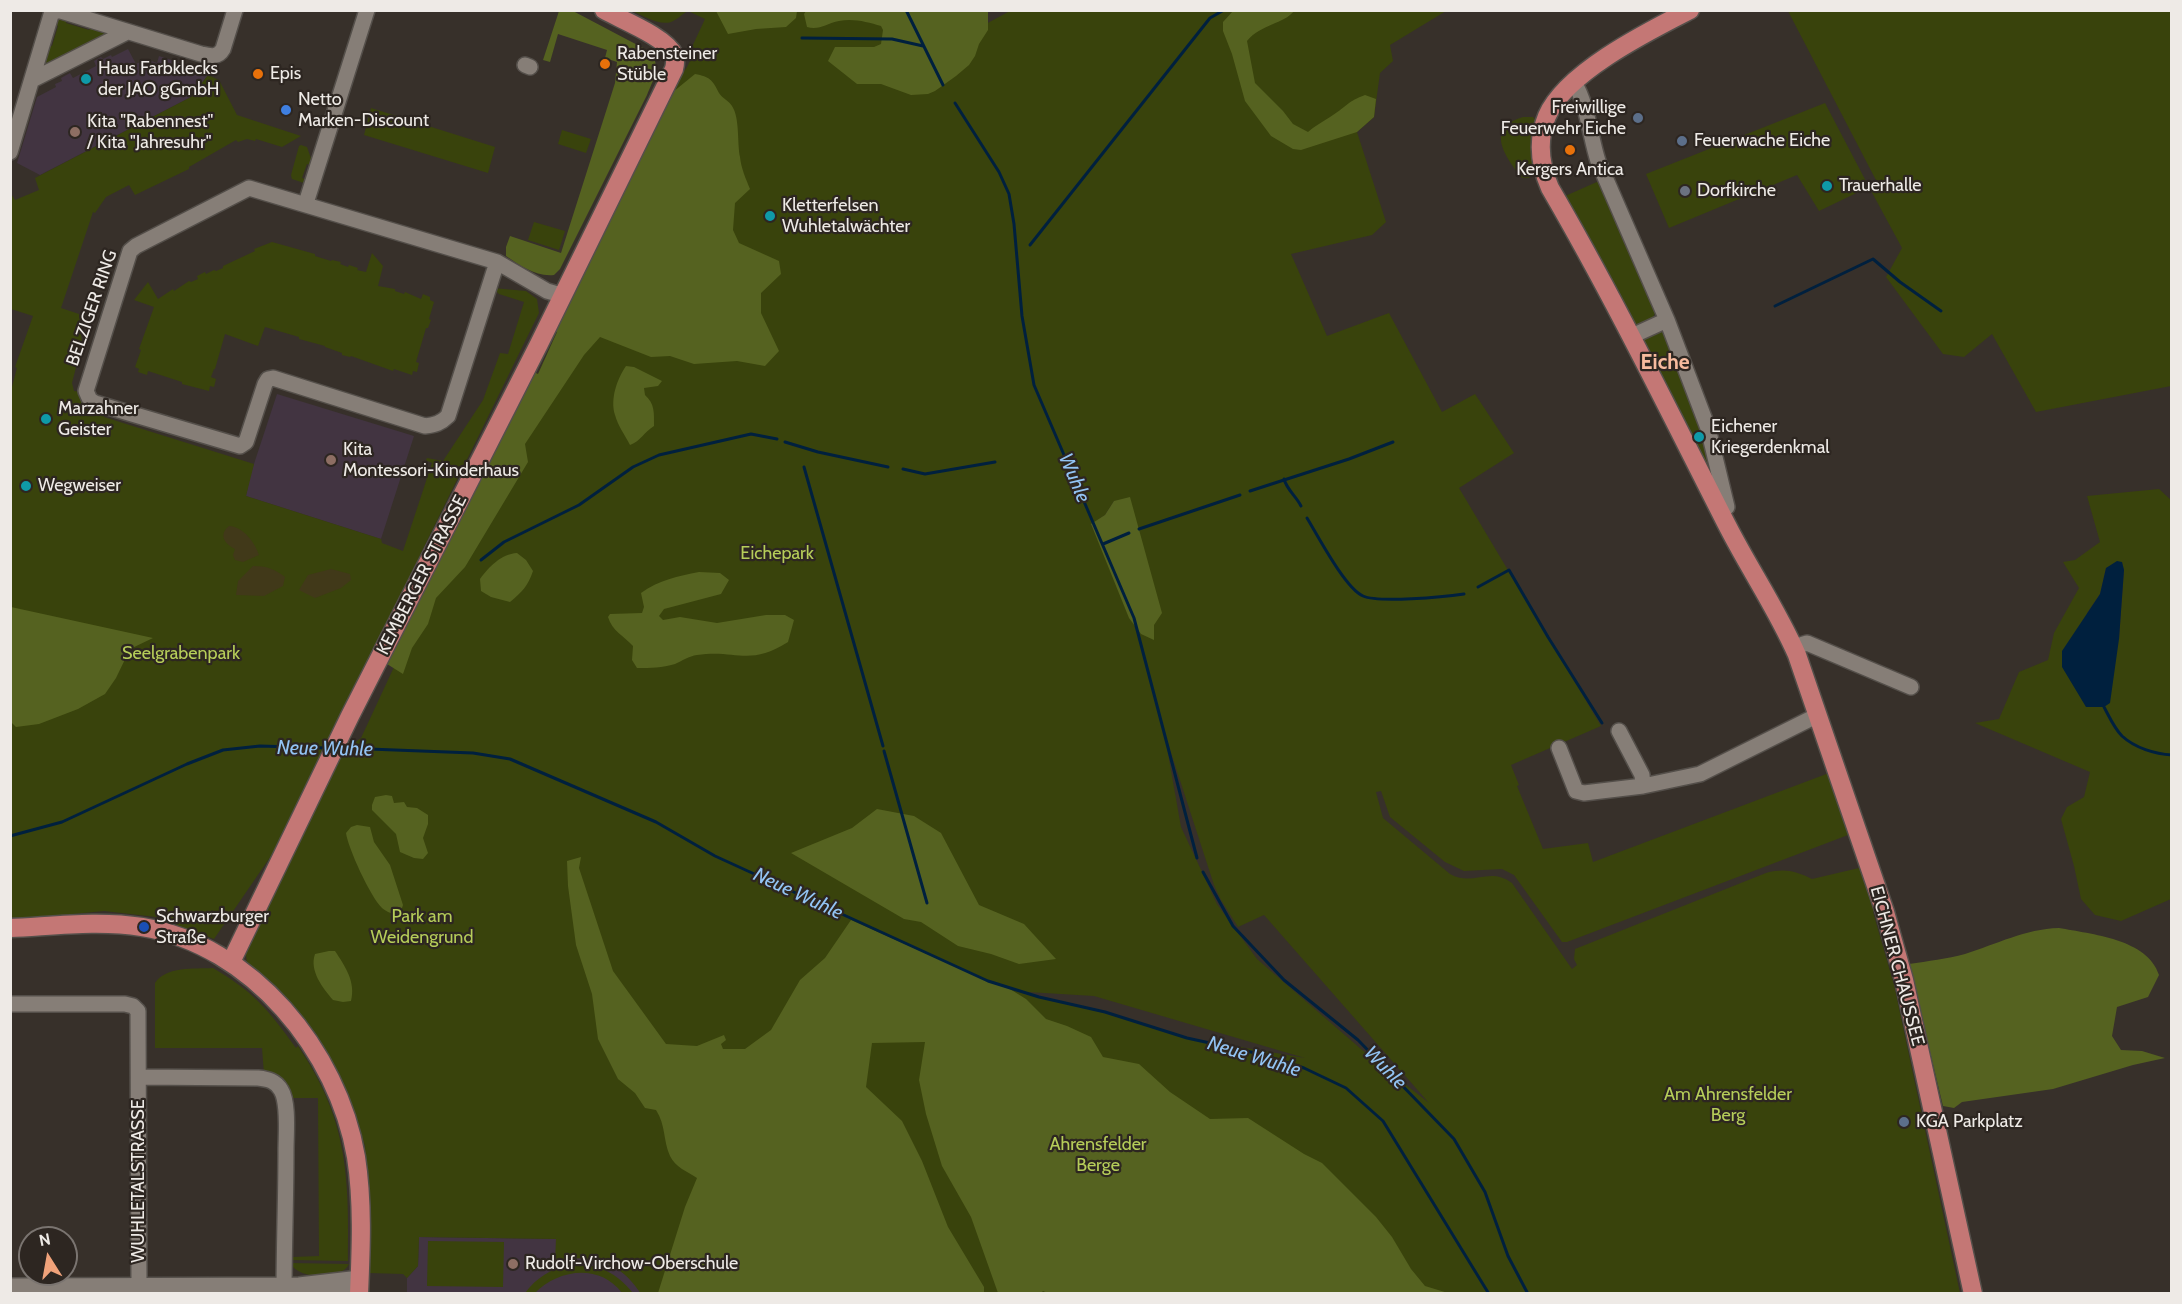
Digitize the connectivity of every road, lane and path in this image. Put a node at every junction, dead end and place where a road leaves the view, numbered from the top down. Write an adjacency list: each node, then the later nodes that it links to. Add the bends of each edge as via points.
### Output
1 (235, 10): 5 (street, via 223,49 214,56)
2 (604, 10): 11 (main road, KEMBERGER STRASSE, via 669,47 674,69)
3 (1690, 10): 7 (main road, EICHNER CHAUSSEE, via 1622,47)
4 (362, 12): 9 (street)
5 (127, 32): 6 (street); 6 (street, via 55,11)
6 (32, 80): 8 (street)
7 (1574, 82): 12 (street, via 1584,103 1598,161); 13 (main road, EICHNER CHAUSSEE, via 1546,116 1541,137 1542,167)
8 (10, 152)
9 (306, 203): 10 (street, BELZIGER RING); 10 (street, BELZIGER RING, via 249,188 130,251 86,386 90,400 240,447 246,442 264,384 273,378 425,426 443,422)
10 (497, 262): 11 (street, BELZIGER RING)
11 (561, 295): 22 (main road, KEMBERGER STRASSE)
12 (1667, 320): 13 (street); 14 (street, via 1708,428)
13 (1632, 336): 15 (main road, EICHNER CHAUSSEE, via 1746,562)
14 (1727, 507)
15 (1794, 647): 16 (street, via 1807,643); 17 (main road, EICHNER CHAUSSEE)
16 (1911, 687)
17 (1818, 715): 20 (street, via 1700,774); 30 (main road, EICHNER CHAUSSEE, via 1904,980)
18 (1619, 731): 20 (street, via 1642,776)
19 (1559, 748): 20 (street, via 1576,791)
20 (1643, 786)
21 (10, 928): 22 (main road, via 85,923 144,927 192,942)
22 (231, 962): 29 (main road, via 273,999 303,1035 331,1079 346,1116 359,1183)
23 (10, 1004): 24 (street, WUHLETALSTRASSE, via 133,1006 138,1011)
24 (139, 1077): 25 (street, WUHLETALSTRASSE); 28 (street, WUHLETALSTRASSE, via 268,1079 277,1084 285,1099)
25 (139, 1285): 26 (street); 28 (street)
26 (10, 1286)
27 (335, 1286): 28 (street); 29 (street)
28 (289, 1288)
29 (357, 1288)
30 (1973, 1293)

